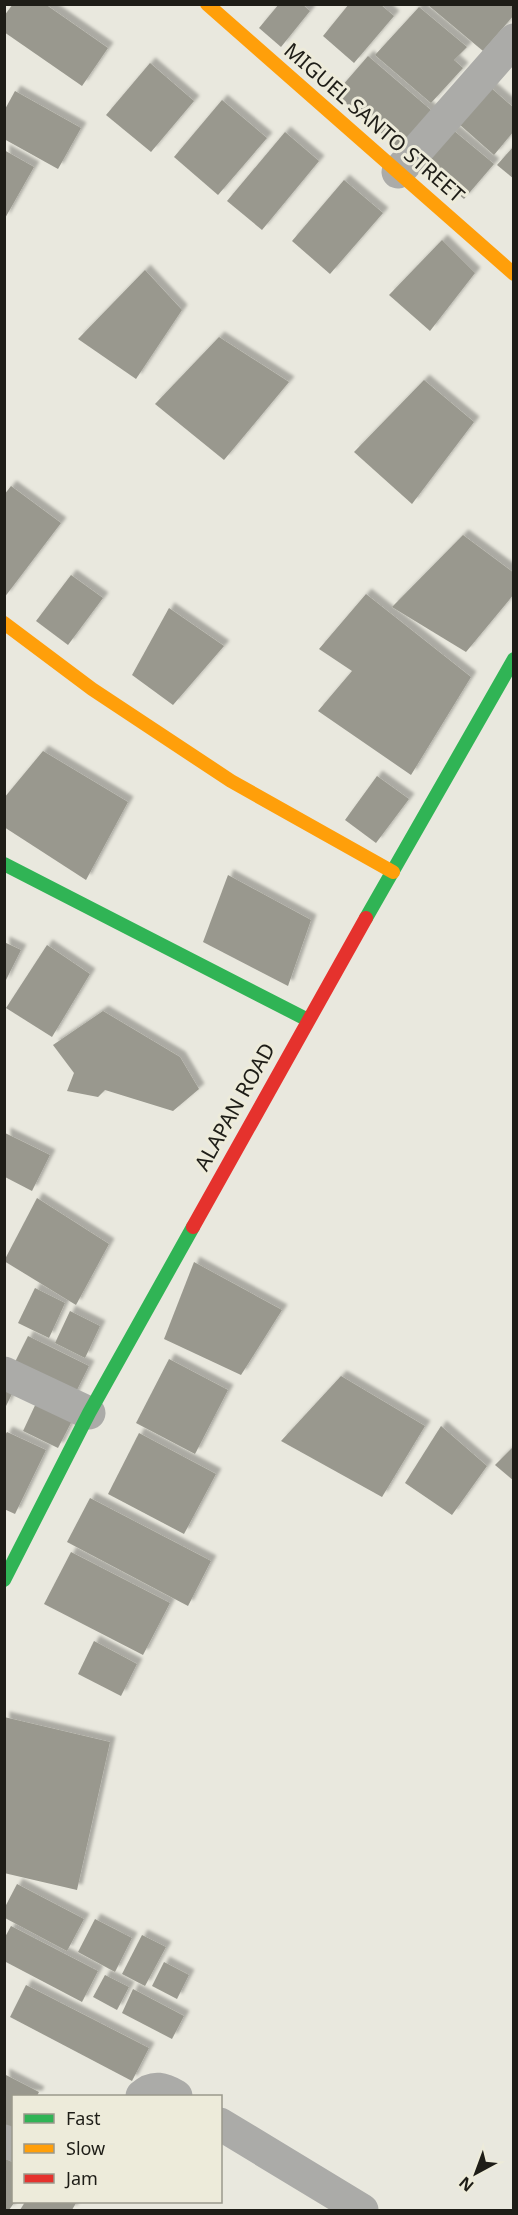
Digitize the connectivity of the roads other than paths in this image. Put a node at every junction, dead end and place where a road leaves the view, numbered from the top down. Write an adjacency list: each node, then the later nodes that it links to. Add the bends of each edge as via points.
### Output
1 (207, 4): 3 (street, MIGUEL SANTO STREET)
2 (513, 40): 3 (street)
3 (398, 172): 4 (street, MIGUEL SANTO STREET)
4 (513, 274)
5 (4, 623): 8 (street, via 92,689 231,781)
6 (513, 659): 8 (street, ALAPAN ROAD)
7 (4, 864): 9 (street)
8 (393, 872): 9 (street, ALAPAN ROAD)
9 (308, 1020): 11 (street, ALAPAN ROAD)
10 (4, 1373): 11 (street)
11 (89, 1413): 12 (street, ALAPAN ROAD)
12 (4, 1580)
13 (145, 2095): 14 (street, via 161,2089)
14 (172, 2095)
15 (222, 2125): 16 (street)
16 (362, 2211)

